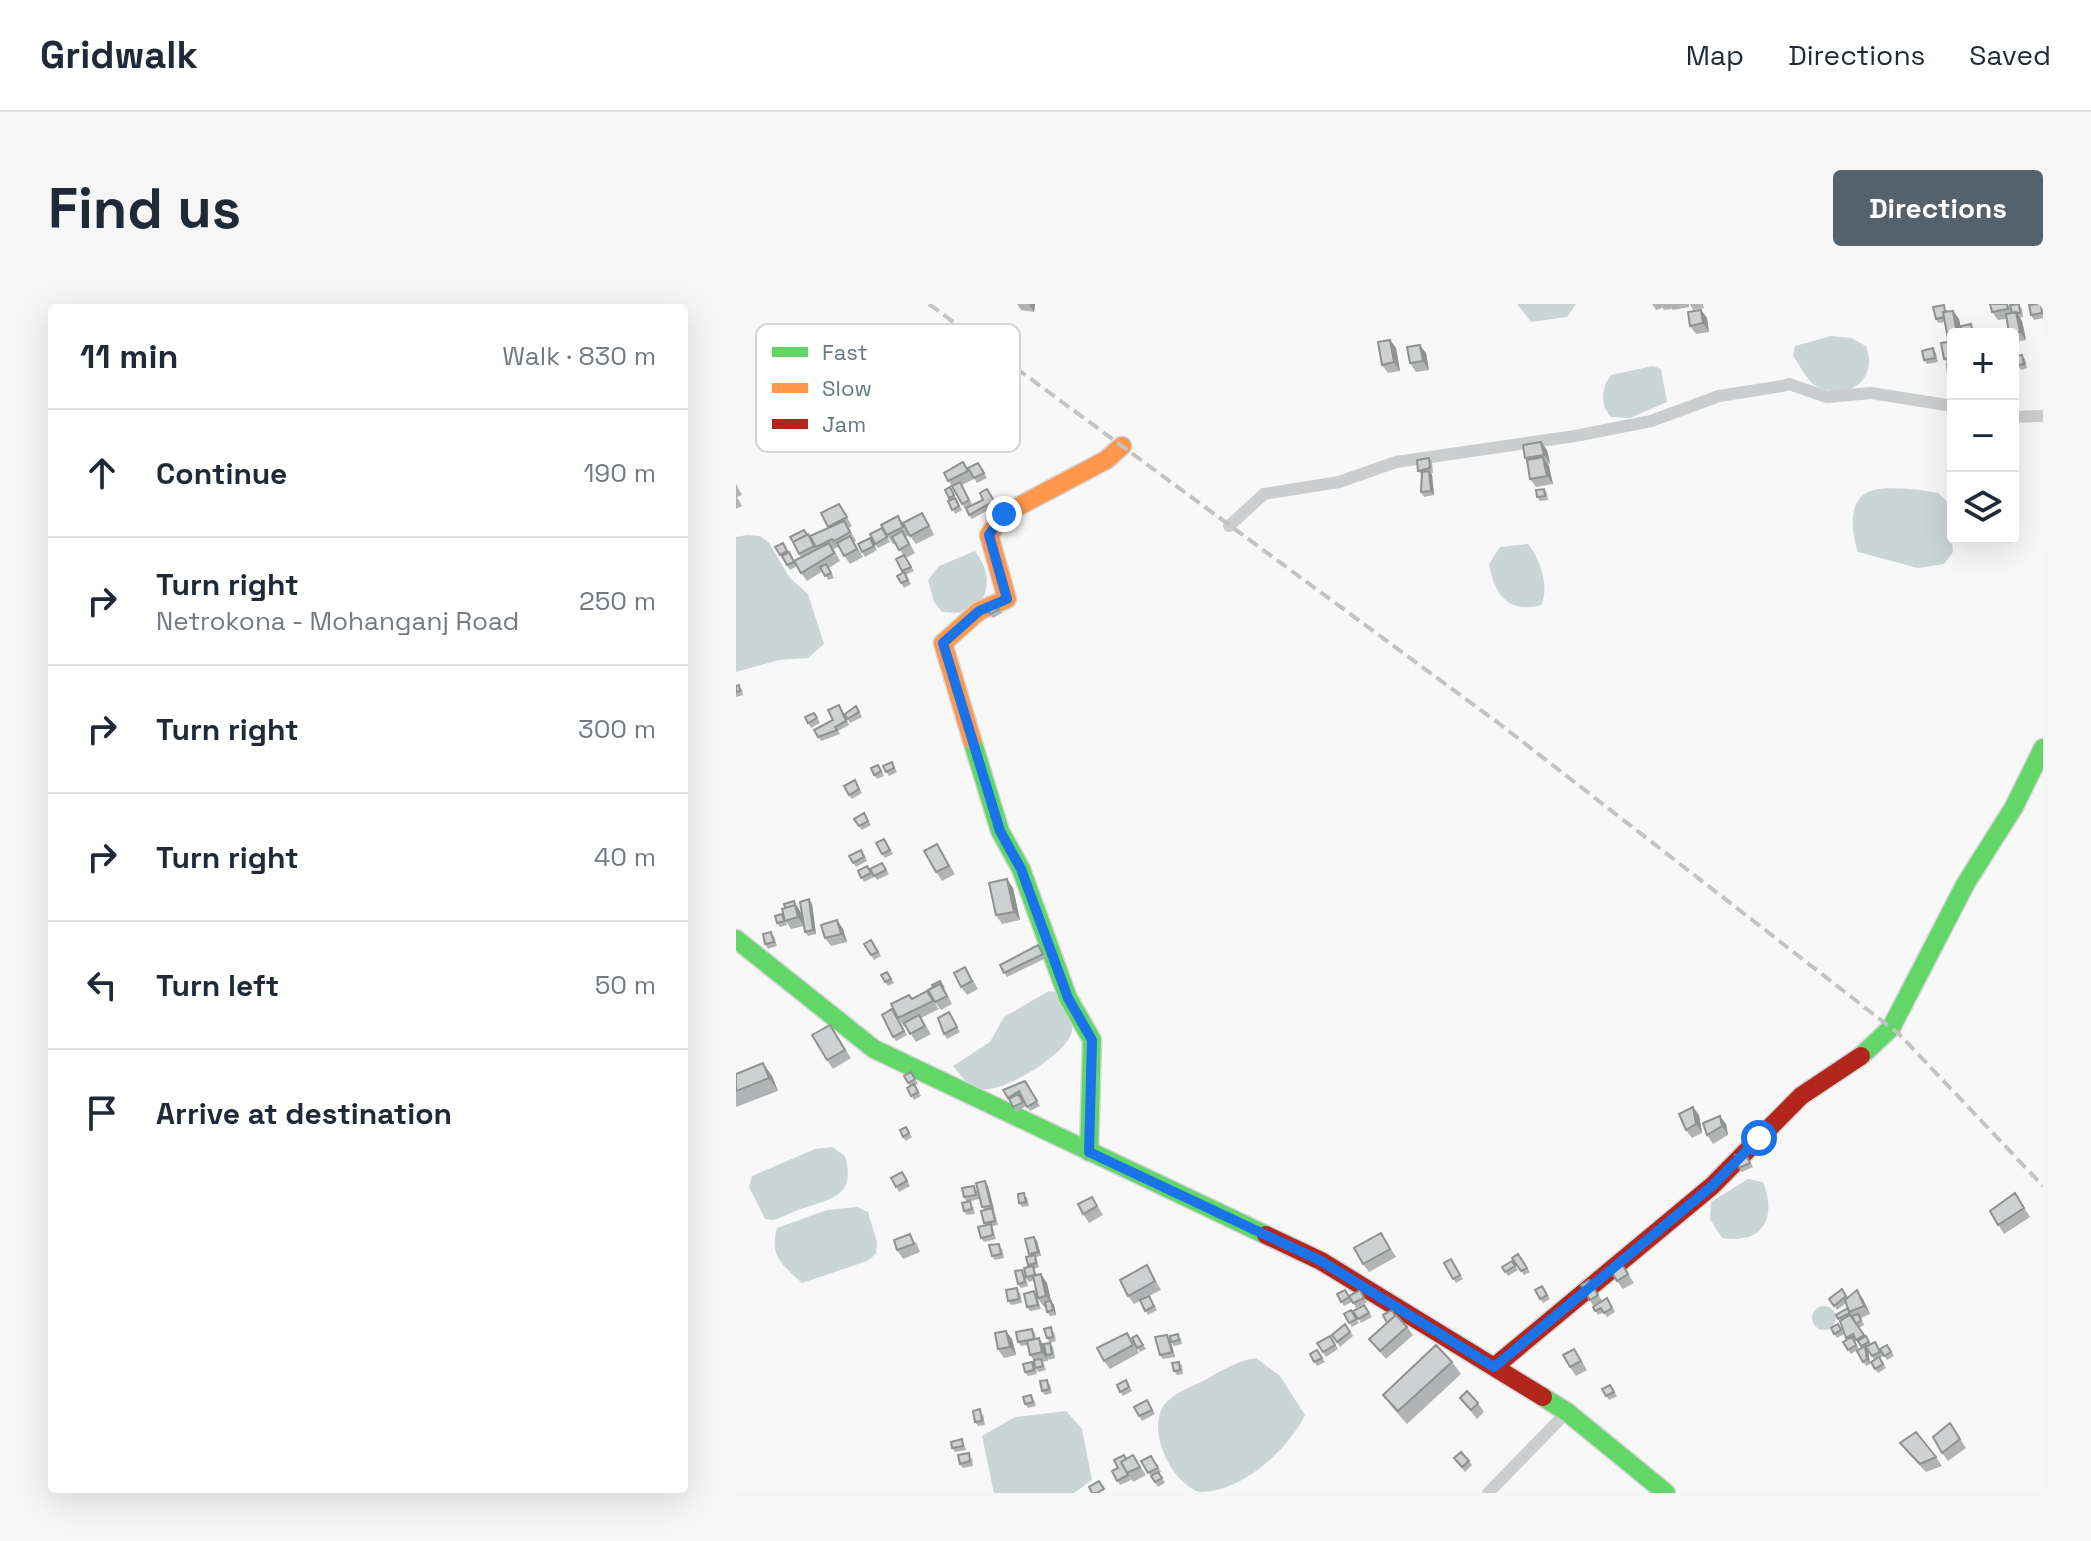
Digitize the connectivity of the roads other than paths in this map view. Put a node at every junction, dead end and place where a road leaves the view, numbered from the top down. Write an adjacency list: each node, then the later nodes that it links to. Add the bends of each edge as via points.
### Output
1 (1947, 405): 5 (street, via 1871,393 1827,397 1789,384 1719,396 1651,421 1396,462 1339,482 1264,494)
2 (2043, 416): 3 (street)
3 (2019, 417)
4 (1122, 446): 8 (street, via 1106,460 1004,514 989,535 1007,599 979,611 943,643 1000,831 1021,869 1068,998 1092,1040)
5 (1229, 526)
6 (2043, 748): 9 (street, via 1891,1028 1857,1060 1801,1096 1712,1186)
7 (736, 939): 8 (street, via 874,1049)
8 (1089, 1152): 9 (street, via 1321,1261)
9 (1494, 1367): 10 (street)
10 (1567, 1412): 11 (street); 12 (street)
11 (1488, 1493)
12 (1666, 1493)

